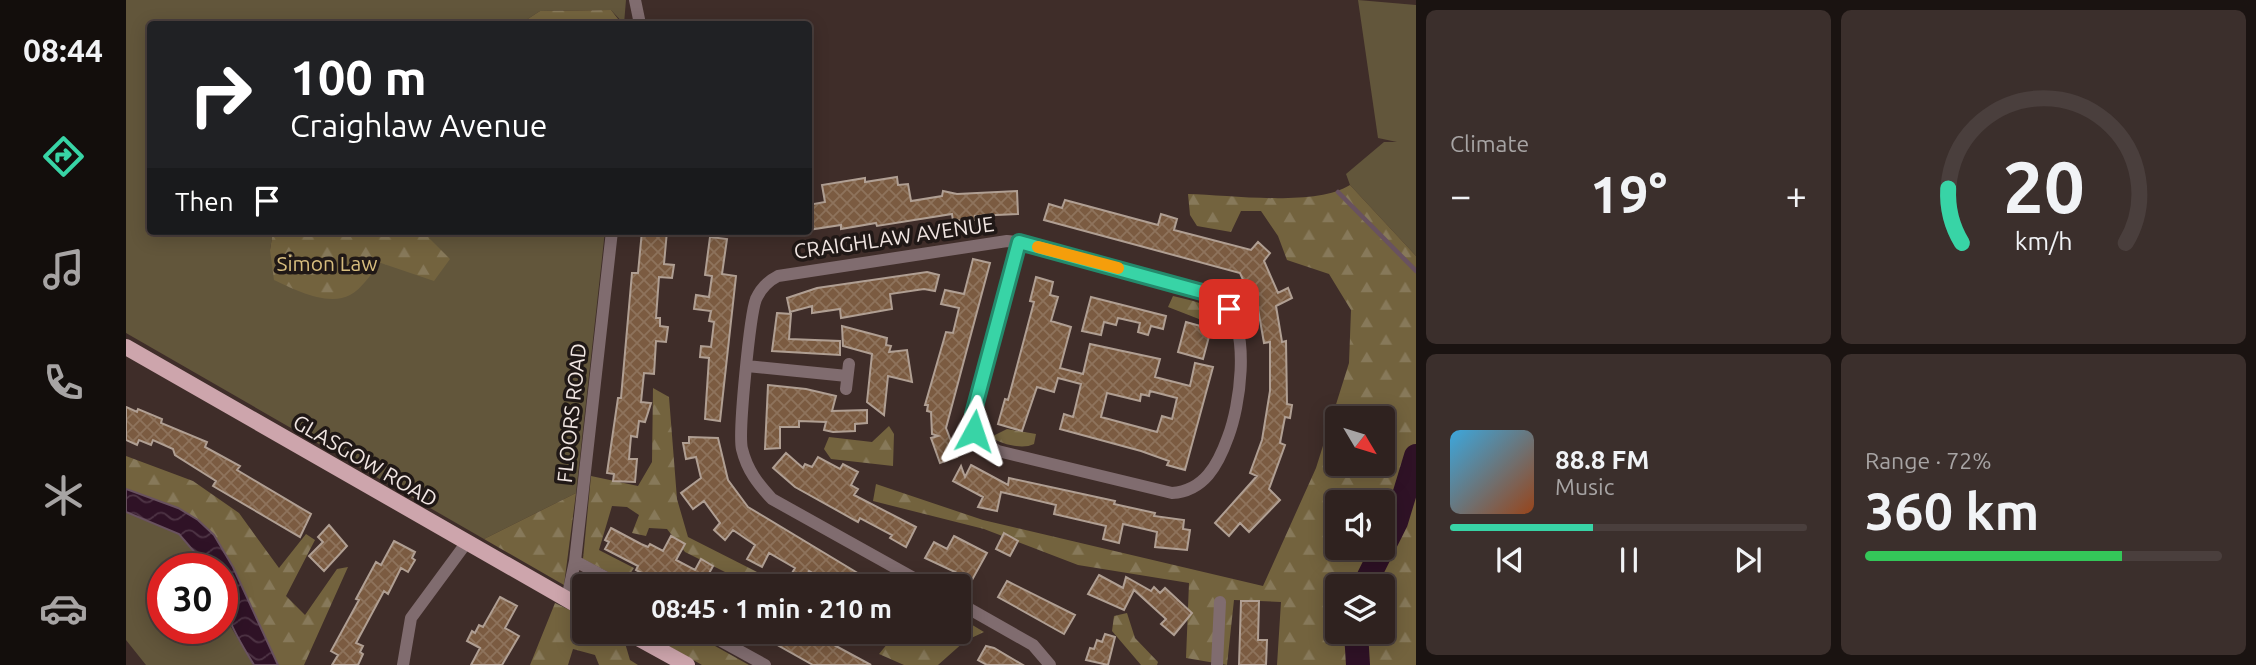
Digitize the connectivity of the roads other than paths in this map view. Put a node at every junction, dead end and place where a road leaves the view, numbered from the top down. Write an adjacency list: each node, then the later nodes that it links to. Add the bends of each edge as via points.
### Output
1 (635, 0): 2 (street)
2 (639, 21)
3 (612, 235): 9 (street, FLOORS ROAD)
4 (1019, 242): 4 (street, CRAIGHLAW AVENUE, via 1213,295 1229,309 1241,352 1240,392 1222,456 1203,483 1172,494 998,451 980,441 973,414); 6 (street, CRAIGHLAW AVENUE, via 989,242 778,276 768,281 755,302)
5 (126, 347): 8 (main road, GLASGOW ROAD)
6 (747, 366): 7 (street); 11 (street, CRAIGHLAW AVENUE, via 739,433 745,461 759,485 785,508)
7 (847, 377)
8 (467, 542): 12 (main road, GLASGOW ROAD); 18 (street, via 411,618)
9 (575, 561): 10 (street); 12 (street, FLOORS ROAD)
10 (599, 574)
11 (906, 574)
12 (567, 599): 13 (main road, GLASGOW ROAD)
13 (572, 602)
14 (1220, 602): 22 (street)
15 (971, 610): 21 (street, via 1033,645)
16 (649, 644): 19 (main road)
17 (727, 644): 20 (street)
18 (402, 665)
19 (687, 665)
20 (765, 665)
21 (1050, 665)
22 (1217, 665)

